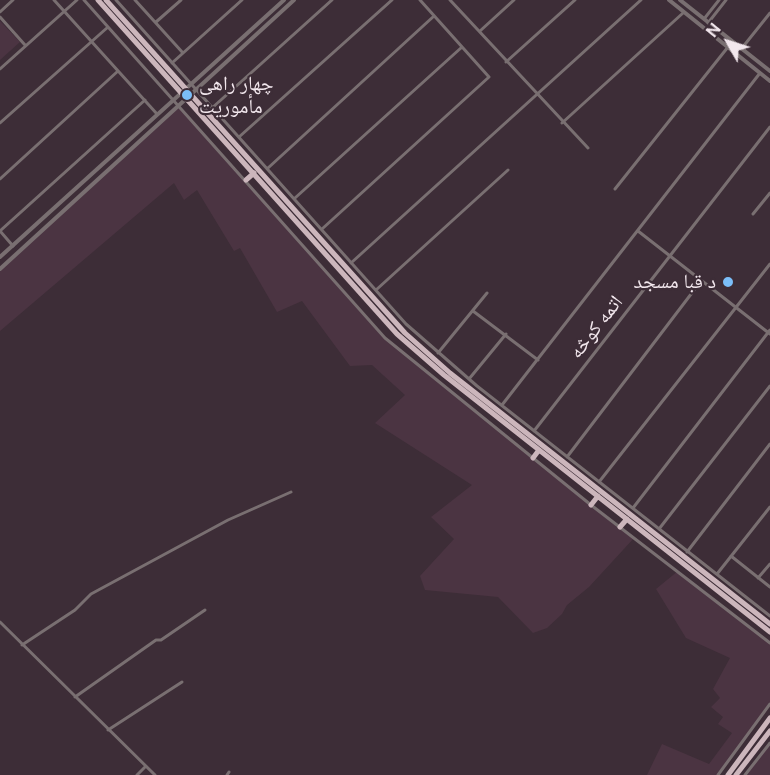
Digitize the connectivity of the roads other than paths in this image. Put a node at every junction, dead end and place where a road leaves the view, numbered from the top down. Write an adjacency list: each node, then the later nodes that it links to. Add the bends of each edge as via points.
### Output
1 (13, 0): 24 (street)
2 (54, 0): 25 (street)
3 (77, 0): 25 (street)
4 (84, 0): 32 (street)
5 (98, 0): 47 (highway)
6 (106, 0): 47 (highway)
7 (116, 0): 41 (street)
8 (135, 0): 31 (street)
9 (181, 0): 31 (street)
10 (242, 0): 39 (street)
11 (284, 0): 47 (street)
12 (294, 0): 47 (street)
13 (332, 0): 52 (street)
14 (392, 0): 57 (street)
15 (420, 0): 28 (street)
16 (451, 0): 33 (street)
17 (514, 0): 33 (street)
18 (574, 0): 40 (street)
19 (641, 0): 48 (street)
20 (669, 0): 26 (street)
21 (680, 0): 30 (street)
22 (719, 0): 30 (street)
23 (726, 0): 30 (street)
24 (0, 12)
25 (64, 12): 34 (street); 35 (street)
26 (683, 12): 37 (street); 55 (street)
27 (770, 13): 38 (street)
28 (434, 16): 36 (street); 59 (street)
29 (0, 18): 35 (street)
30 (706, 21): 38 (street)
31 (156, 22): 39 (street)
32 (108, 27): 34 (street); 50 (street)
33 (479, 32): 40 (street)
34 (91, 41): 43 (street); 54 (street)
35 (26, 45): 42 (street)
36 (462, 47): 66 (street); 68 (street, via 488,79)
37 (728, 47): 45 (street); 64 (street)
38 (742, 48): 44 (street)
39 (183, 53): 41 (street)
40 (506, 62): 48 (street)
41 (172, 63): 47 (street)
42 (0, 69)
43 (118, 71): 49 (street); 62 (street)
44 (770, 71)
45 (760, 73): 46 (street); 70 (street)
46 (770, 81)
47 (189, 92): 50 (street); 51 (street); 52 (street); 61 (highway); 116 (highway, via 376,303 429,355)
48 (536, 95): 55 (street); 74 (street)
49 (145, 100): 53 (street); 69 (street)
50 (174, 100): 51 (street); 53 (street)
51 (179, 105): 63 (street); 76 (street)
52 (212, 108): 57 (street)
53 (158, 115): 71 (street)
54 (0, 123)
55 (562, 123): 58 (street)
56 (770, 127): 72 (street, اتمه کوڅه)
57 (239, 137): 59 (street)
58 (588, 148)
59 (268, 168): 66 (street)
60 (508, 170): 78 (street)
61 (254, 173): 63 (highway); 86 (highway, via 387,324)
62 (0, 179)
63 (246, 180): 87 (street, via 385,338)
64 (615, 189)
65 (770, 193): 67 (street)
66 (295, 198): 68 (street)
67 (753, 214)
68 (322, 230): 74 (street)
69 (0, 231): 71 (street)
70 (638, 231): 72 (street); 85 (street)
71 (13, 246): 73 (street)
72 (669, 256): 77 (street); 93 (street, اتمه کوڅه)
73 (0, 257)
74 (351, 263): 78 (street)
75 (770, 264): 80 (street)
76 (0, 269)
77 (701, 281): 80 (street); 96 (street)
78 (376, 290): 84 (street)
79 (487, 292): 81 (street)
80 (736, 308): 82 (street); 98 (street)
81 (473, 310): 83 (street); 84 (street)
82 (769, 332): 103 (street)
83 (506, 334): 85 (street); 88 (street)
84 (438, 353): 88 (street)
85 (538, 360): 92 (street)
86 (431, 364): 87 (highway); 90 (highway)
87 (426, 372): 91 (street)
88 (469, 379): 92 (street)
89 (770, 386): 106 (street)
90 (459, 388): 91 (highway); 95 (highway)
91 (454, 394): 97 (street)
92 (502, 405): 93 (street)
93 (534, 431): 96 (street)
94 (770, 444): 107 (street)
95 (539, 450): 97 (highway); 100 (highway)
96 (567, 457): 98 (street)
97 (533, 458): 101 (street)
98 (599, 482): 103 (street)
99 (291, 492): 119 (street, via 228,520 91,594 75,610)
100 (598, 496): 101 (highway); 104 (highway)
101 (591, 505): 105 (street)
102 (770, 507): 108 (street)
103 (633, 508): 106 (street)
104 (627, 519): 105 (highway); 117 (highway)
105 (620, 527): 118 (street)
106 (659, 530): 107 (street)
107 (687, 552): 110 (street)
108 (731, 556): 110 (street); 111 (street)
109 (770, 564): 111 (street)
110 (717, 574): 114 (street)
111 (759, 578): 112 (street)
112 (770, 587)
113 (205, 610): 121 (street)
114 (770, 616)
115 (0, 622): 119 (street)
116 (770, 624)
117 (770, 632)
118 (770, 643)
119 (22, 645): 121 (street)
120 (182, 682): 124 (street)
121 (75, 697): 124 (street)
122 (770, 704): 130 (street)
123 (770, 718): 131 (highway)
124 (108, 730): 127 (street)
125 (770, 731): 132 (highway)
126 (770, 743): 133 (street)
127 (146, 766): 128 (street); 129 (street)
128 (137, 775)
129 (155, 775)
130 (718, 775)
131 (728, 775)
132 (736, 775)
133 (745, 775)

